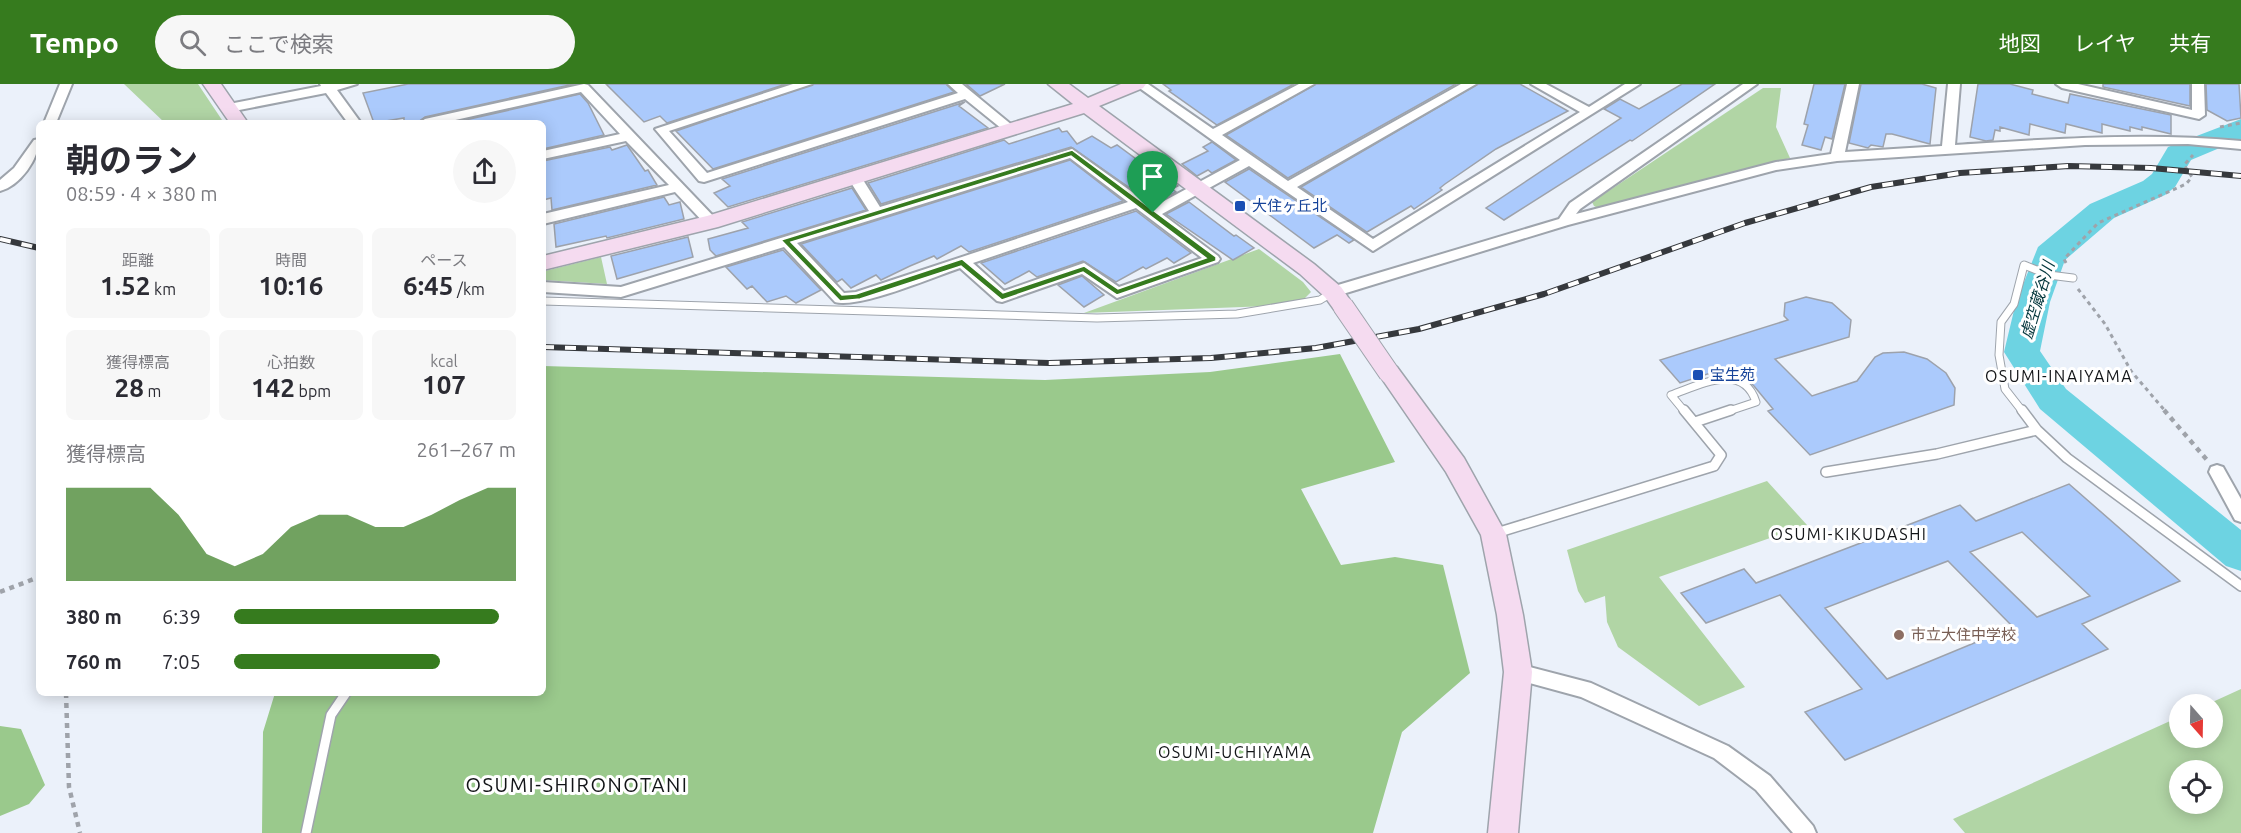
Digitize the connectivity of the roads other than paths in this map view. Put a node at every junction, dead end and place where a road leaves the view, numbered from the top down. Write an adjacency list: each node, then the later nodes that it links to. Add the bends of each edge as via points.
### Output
1 (66, 84): 22 (street)
2 (212, 84): 21 (street)
3 (351, 84): 17 (street)
4 (806, 84): 18 (street, via 661,129 704,178)
5 (954, 84): 18 (street)
6 (1056, 84): 19 (street)
7 (1138, 84): 19 (street); 26 (street)
8 (1308, 84): 26 (street)
9 (1470, 84): 35 (street)
10 (1537, 84): 20 (street)
11 (1634, 84): 20 (street)
12 (1751, 84): 44 (street, via 1575,206)
13 (1853, 84): 32 (street)
14 (1954, 84): 30 (street)
15 (2062, 84): 16 (street, via 2199,115)
16 (2198, 84)
17 (327, 86): 21 (street); 23 (street)
18 (968, 94): 25 (street)
19 (1087, 106): 25 (street); 38 (street)
20 (1589, 112): 35 (street, via 1373,246)
21 (234, 116)
22 (51, 120)
23 (353, 120)
24 (439, 120): 27 (street, via 584,88)
25 (1012, 130): 34 (street)
26 (1214, 134): 33 (street)
27 (629, 136): 31 (street); 37 (street)
28 (2241, 145): 30 (street, via 2188,140 2085,141)
29 (36, 147): 36 (street, via 19,171)
30 (1948, 150): 32 (street)
31 (546, 154)
32 (1838, 157): 44 (street, via 1776,166)
33 (1250, 160): 35 (street); 38 (street)
34 (855, 178): 40 (street); 43 (street)
35 (1289, 186)
36 (0, 187)
37 (676, 188): 42 (street); 43 (street)
38 (1200, 188): 41 (street); 50 (street, via 1307,268)
39 (1138, 203): 40 (street, via 1072,153); 41 (street); 47 (street)
40 (877, 213): 45 (street)
41 (1153, 213): 47 (street, via 1213,259 1117,292 1084,268 1002,297)
42 (546, 218)
43 (711, 222): 46 (street)
44 (1564, 222): 50 (street)
45 (786, 240): 47 (street, via 840,298 857,297); 49 (street, via 621,292)
46 (546, 262)
47 (962, 262)
48 (2073, 278): 53 (lane, via 2049,275 2024,265 2014,304 2001,322 1999,355 2005,389)
49 (546, 287)
50 (1338, 299): 51 (lane, via 1237,314 1097,318); 57 (street, bridge, via 1455,465)
51 (546, 301)
52 (1695, 422): 52 (lane, via 1671,395 1730,377 1744,381 1755,391 1756,402); 57 (lane, via 1721,455 1714,466)
53 (2037, 430): 55 (lane, via 1937,454); 58 (lane, via 2067,458)
54 (2217, 471): 56 (street)
55 (1826, 472)
56 (2241, 514)
57 (1493, 534): 59 (street)
58 (2241, 586)
59 (1518, 672): 62 (street); 63 (street, via 1584,689 1721,752 1763,783)
60 (344, 696): 61 (lane, via 331,715)
61 (306, 833)
62 (1503, 833)
63 (1806, 833)

